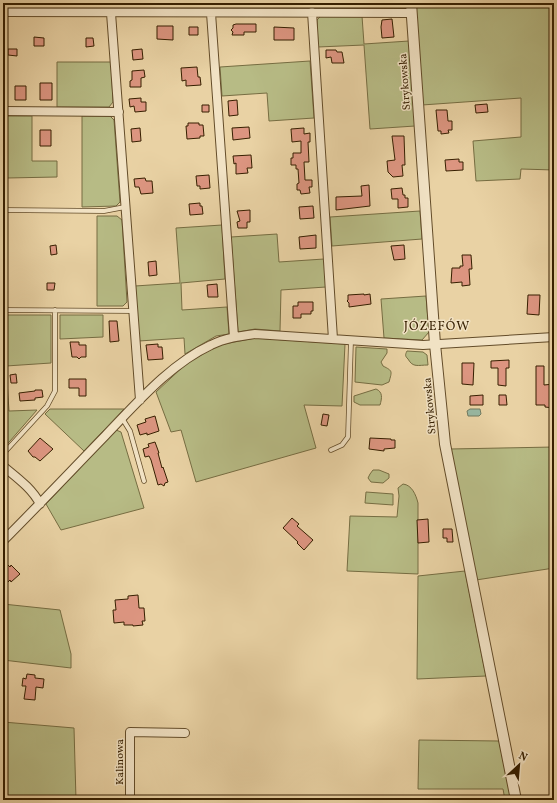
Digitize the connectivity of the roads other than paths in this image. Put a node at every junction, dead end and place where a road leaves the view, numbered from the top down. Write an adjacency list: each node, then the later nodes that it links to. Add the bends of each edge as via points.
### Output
1 (411, 8): 3 (street); 17 (street, Strykowska)
2 (3, 12): 4 (street)
3 (312, 12): 5 (street); 15 (street)
4 (111, 13): 5 (street); 7 (street)
5 (211, 13): 13 (street)
6 (3, 111): 7 (street)
7 (119, 112): 8 (street)
8 (125, 206): 9 (lane, via 104,211); 12 (street)
9 (3, 210)
10 (3, 310): 11 (lane)
11 (55, 310): 12 (lane); 21 (lane, via 56,387 53,397)
12 (134, 311): 18 (street)
13 (234, 337): 15 (street, via 255,334); 18 (street, via 211,344 192,356)
14 (554, 337): 17 (street)
15 (333, 339): 16 (street)
16 (352, 340): 17 (street); 20 (lane, via 348,437 342,445)
17 (435, 344): 28 (street, Strykowska, via 445,444)
18 (140, 400): 19 (street)
19 (122, 418): 23 (lane, via 130,431); 24 (street)
20 (331, 450)
21 (3, 454)
22 (3, 466): 24 (street, via 36,496)
23 (144, 481)
24 (40, 504): 25 (street)
25 (3, 541)
26 (186, 733): 27 (street, Kalinowa, via 130,732)
27 (130, 800)
28 (516, 800)

